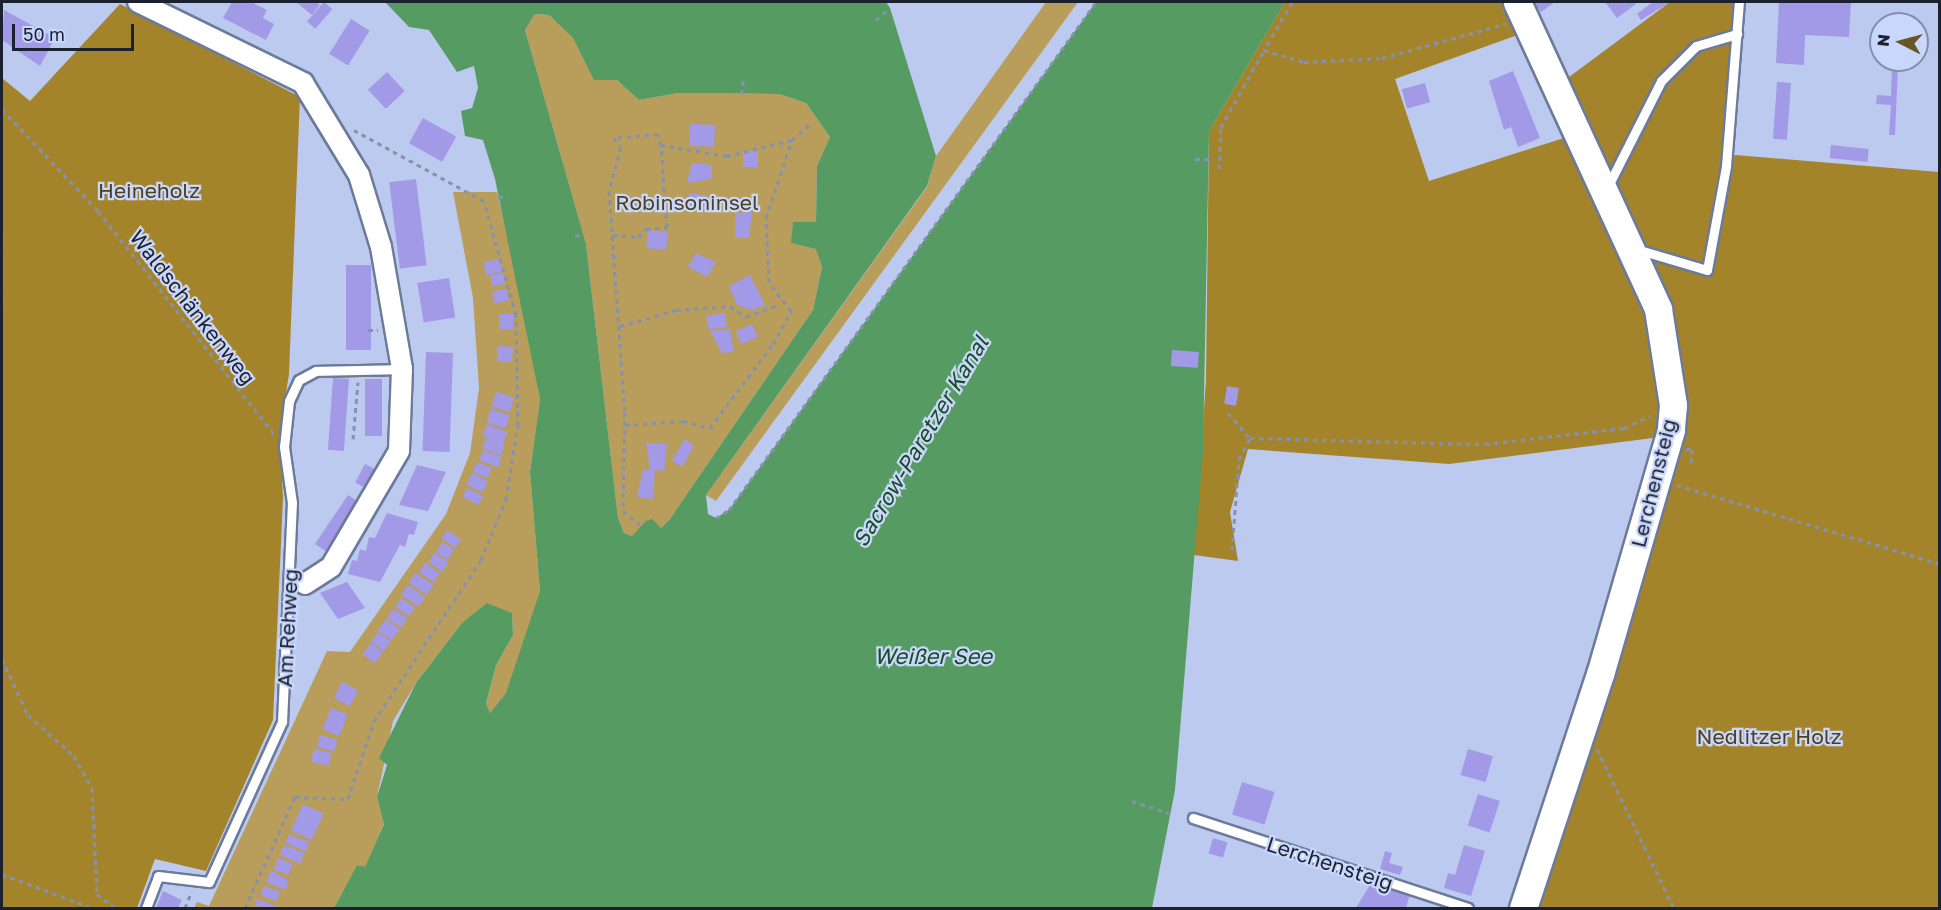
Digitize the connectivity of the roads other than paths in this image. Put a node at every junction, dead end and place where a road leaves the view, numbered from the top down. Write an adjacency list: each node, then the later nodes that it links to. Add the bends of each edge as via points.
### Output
1 (138, 2): 7 (street, Am Rehweg, via 303,83 359,175 383,256)
2 (1739, 2): 4 (lane)
3 (1521, 10): 5 (street, Lerchensteig)
4 (1737, 34): 5 (lane, via 1696,46 1661,81); 6 (lane, via 1726,166 1707,270)
5 (1605, 191): 6 (street, Lerchensteig)
6 (1633, 248): 12 (street, Lerchensteig, via 1659,309 1672,375 1671,430 1585,723)
7 (402, 369): 8 (street, Am Rehweg, via 399,451 331,567); 10 (lane, Am Rehweg, via 316,371 298,380 289,401 284,447 292,503 282,722 209,882 158,876)
8 (304, 584)
9 (1193, 818): 11 (lane, Lerchensteig)
10 (146, 909)
11 (1468, 909)
12 (1523, 909)

